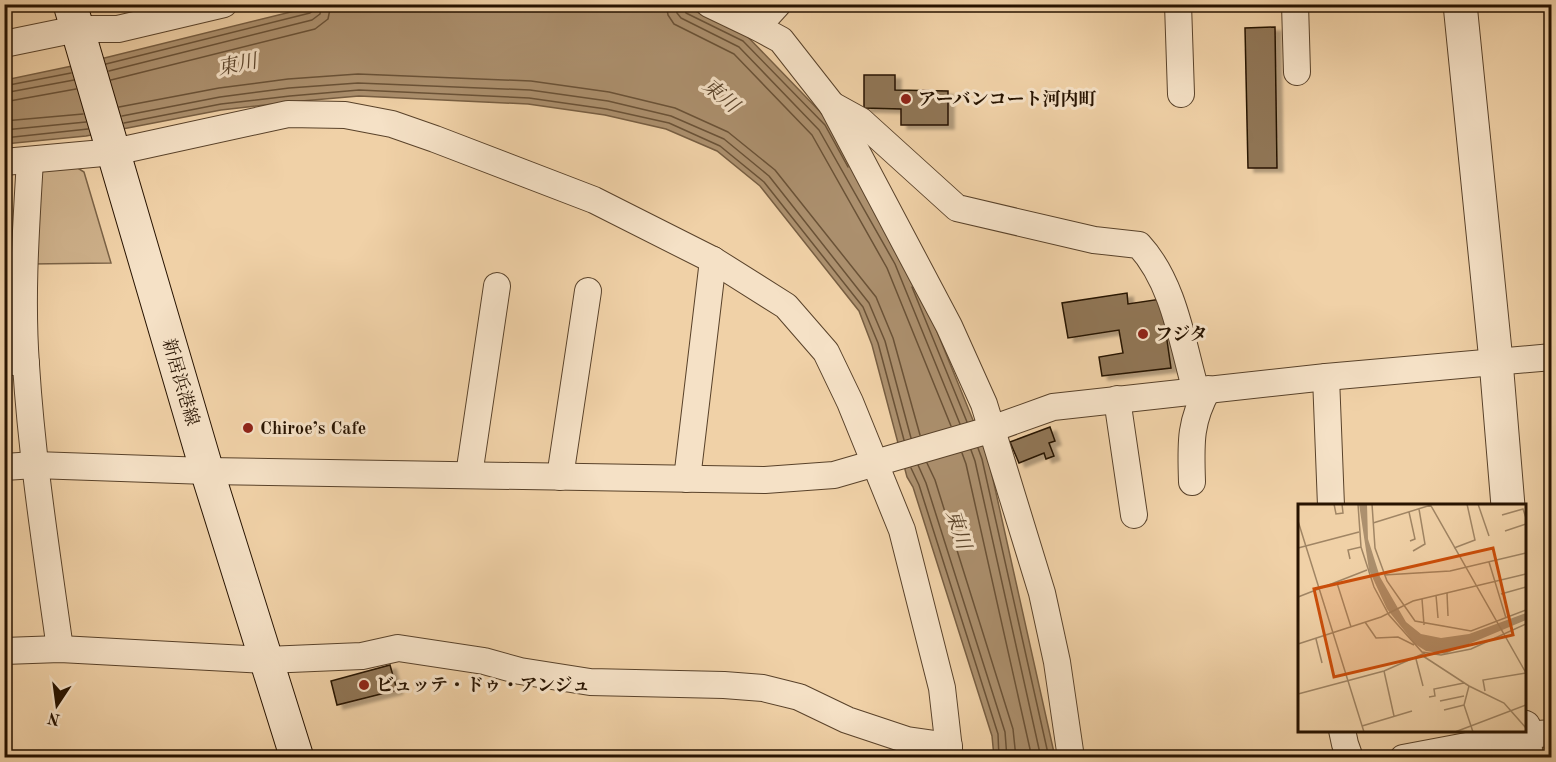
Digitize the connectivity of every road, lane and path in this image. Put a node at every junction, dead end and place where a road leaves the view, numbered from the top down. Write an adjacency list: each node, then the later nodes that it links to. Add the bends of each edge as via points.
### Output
1 (224, 4): 7 (street, via 118,29)
2 (709, 4): 8 (street)
3 (778, 4): 8 (street)
4 (1178, 4): 11 (street)
5 (1295, 4): 10 (street)
6 (1460, 4): 20 (main road)
7 (76, 24): 9 (street); 13 (main road, 新居浜港線)
8 (757, 27): 12 (street, via 781,40)
9 (4, 44)
10 (1297, 72)
11 (1181, 94)
12 (832, 105): 23 (street, via 861,121 957,208 1094,240 1139,245 1151,258 1171,301); 25 (street, via 949,326 984,404)
13 (113, 150): 14 (street); 16 (street, via 288,114 345,115 392,124 594,200); 29 (main road, 新居浜港線)
14 (30, 160): 15 (street); 21 (street)
15 (4, 162)
16 (713, 260): 26 (street, via 786,306 826,352); 32 (street)
17 (497, 286): 30 (street)
18 (588, 291): 31 (street)
19 (1551, 357): 20 (street)
20 (1496, 361): 22 (street); 35 (main road)
21 (15, 362): 27 (street)
22 (1326, 376): 23 (street); 34 (street)
23 (1202, 390): 24 (street); 33 (street, via 1193,425)
24 (1117, 399): 25 (street, via 1053,406); 36 (street)
25 (988, 430): 26 (street); 44 (street, via 1042,593)
26 (875, 464): 32 (street, via 834,475 765,480); 42 (street, via 902,530 942,688)
27 (35, 465): 28 (street); 29 (street); 37 (street)
28 (4, 467)
29 (207, 471): 30 (street); 39 (main road, 新居浜港線)
30 (469, 476): 31 (street)
31 (560, 477): 32 (street)
32 (687, 479)
33 (1192, 482)
34 (1331, 504)
35 (1508, 504)
36 (1134, 515)
37 (60, 649): 38 (street); 39 (street)
38 (4, 651)
39 (266, 660): 42 (street, via 362,656 398,648 590,682 763,688 799,697 847,720); 43 (main road, 新居浜港線)
40 (1342, 732): 45 (street)
41 (1532, 738): 46 (street)
42 (950, 752)
43 (297, 758)
44 (1071, 758)
45 (1350, 758)
46 (1403, 758)

